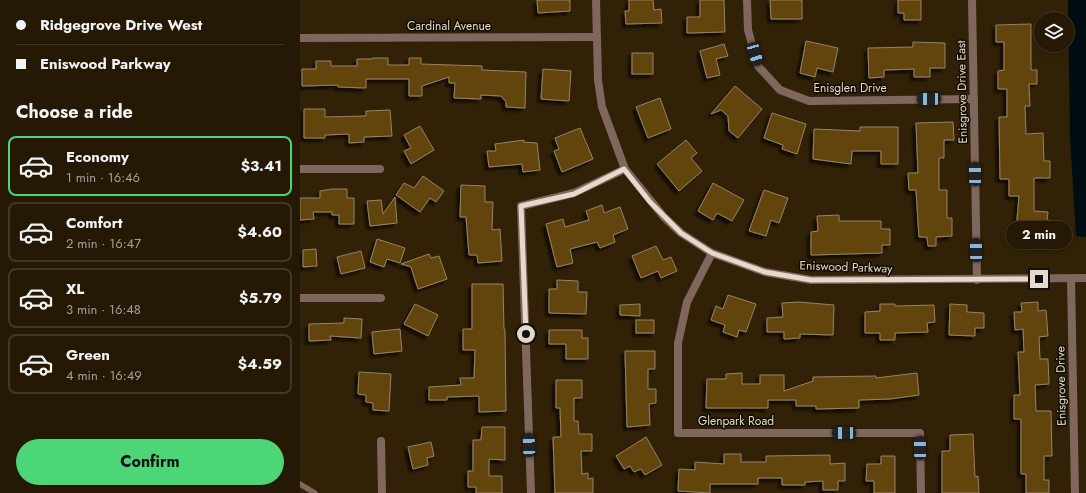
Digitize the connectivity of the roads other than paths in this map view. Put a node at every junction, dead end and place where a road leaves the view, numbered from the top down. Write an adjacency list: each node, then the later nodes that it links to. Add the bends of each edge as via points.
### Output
1 (596, 0): 4 (street, Eniswood Parkway)
2 (747, 0): 6 (street, Enisglen Drive, via 748,30 758,66 780,90 809,101)
3 (972, 0): 6 (street, Enisgrove Drive East)
4 (597, 37): 5 (street, Cardinal Avenue); 9 (street, Eniswood Parkway, via 598,80 602,107)
5 (300, 38)
6 (974, 99): 13 (street, Enisgrove Drive East)
7 (300, 169): 8 (street)
8 (380, 169)
9 (624, 169): 10 (street, Eniswood Parkway, via 664,217 681,233); 20 (street, via 574,194 521,206)
10 (712, 253): 13 (street, Eniswood Parkway, via 765,272 811,280); 21 (street, Glenpark Road, via 687,302 678,343 678,433 920,433)
11 (1086, 278): 12 (street, Eniswood Parkway)
12 (1070, 279): 13 (street, Eniswood Parkway); 22 (street, Enisgrove Drive)
13 (977, 280)
14 (300, 298): 15 (street)
15 (381, 298)
16 (381, 441): 19 (street)
17 (300, 484): 18 (lane)
18 (315, 493)
19 (382, 493)
20 (531, 493)
21 (921, 493)
22 (1075, 493)

